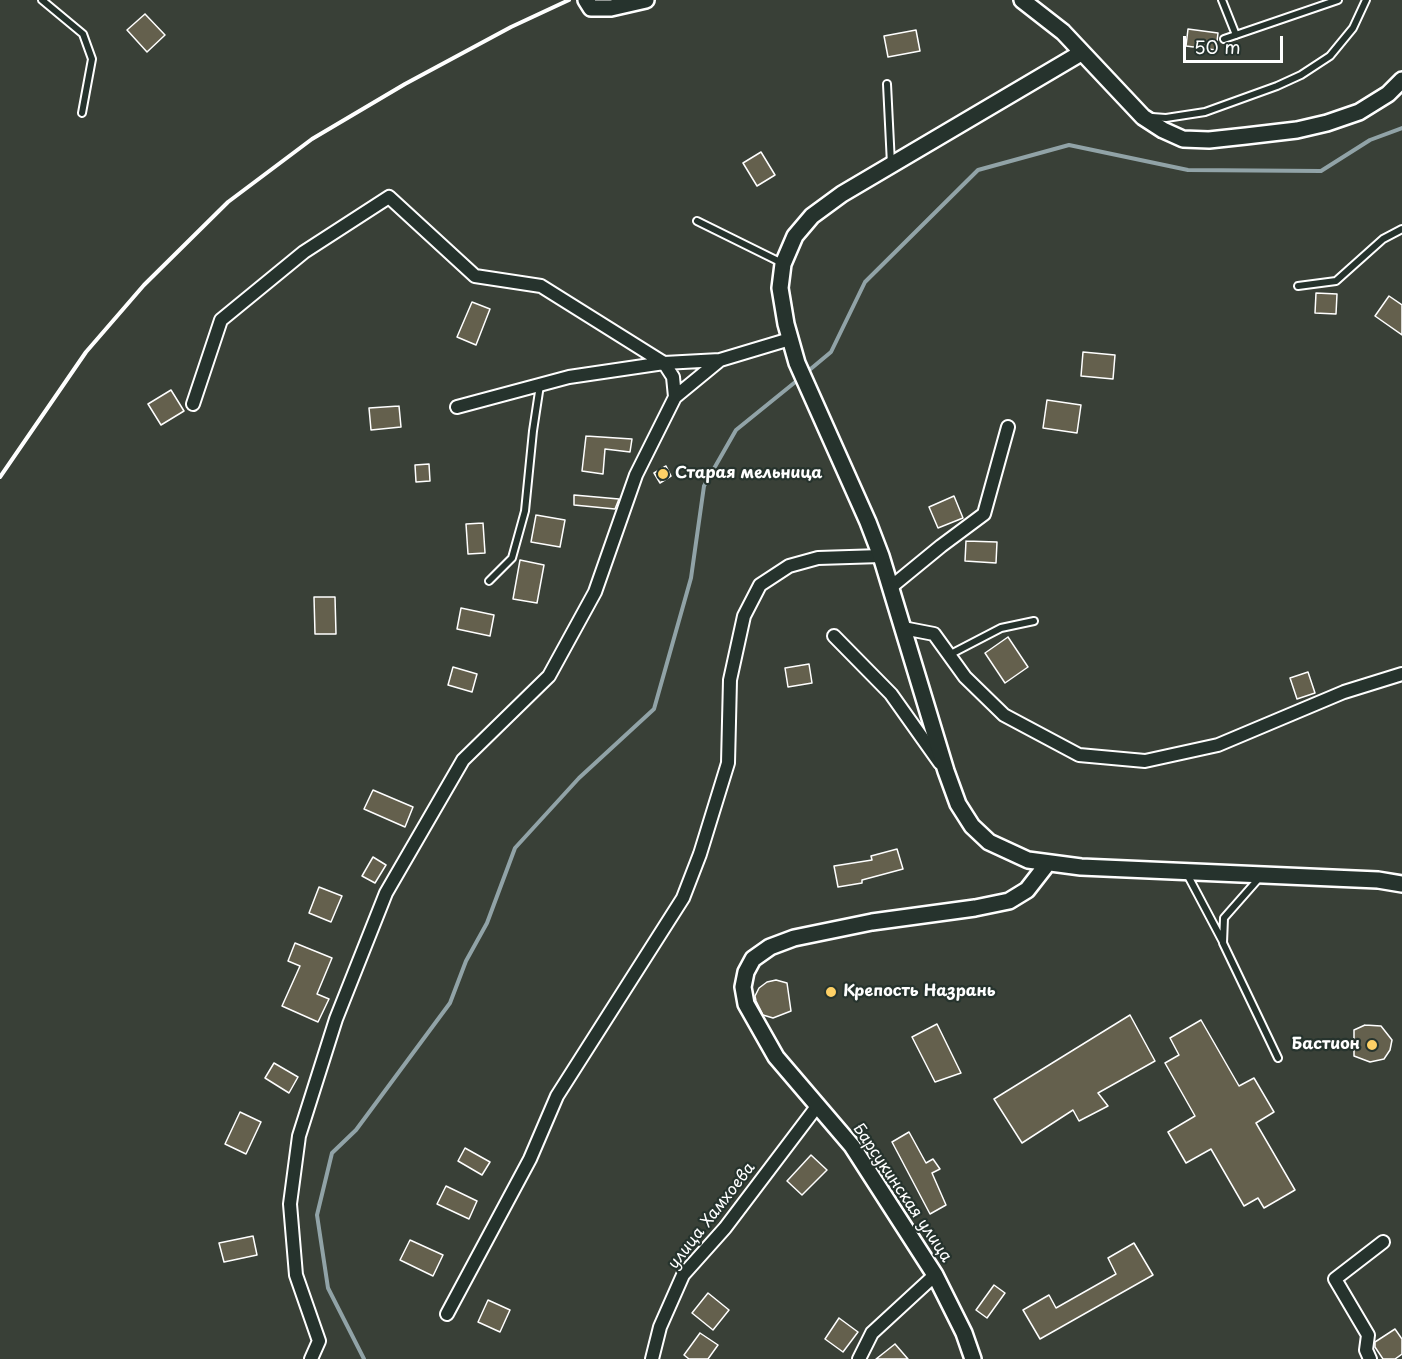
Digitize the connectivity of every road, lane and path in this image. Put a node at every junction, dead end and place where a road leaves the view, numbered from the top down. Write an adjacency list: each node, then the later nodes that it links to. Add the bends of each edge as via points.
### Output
1 (42, 0): 13 (lane, via 82,34 92,59)
2 (585, 0): 3 (street, via 591,8 611,8)
3 (646, 0)
4 (1022, 0): 10 (street, via 1063,32)
5 (1222, 0): 8 (lane)
6 (1338, 0): 8 (lane)
7 (1366, 0): 14 (lane, via 1353,28 1330,56 1301,75 1204,112)
8 (1236, 35): 9 (lane)
9 (1224, 39)
10 (1082, 53): 14 (street); 15 (street)
11 (1402, 80): 14 (street, via 1359,112 1297,130 1209,140 1182,139)
12 (887, 84): 15 (lane)
13 (82, 113)
14 (1143, 117)
15 (891, 166): 18 (street, via 813,216 795,236)
16 (697, 221): 18 (lane)
17 (1402, 229): 19 (lane, via 1383,239 1336,281)
18 (783, 264): 20 (street, via 780,288)
19 (1298, 286)
20 (790, 339): 21 (street); 28 (street)
21 (720, 360): 22 (street); 24 (street)
22 (664, 363): 23 (street, via 569,376); 24 (street, via 673,377); 25 (street, via 541,286 475,276 389,197 304,252 221,320)
23 (540, 384): 26 (street); 29 (lane, via 525,511 512,558)
24 (675, 397): 47 (street, via 636,475 595,592 549,676 463,760 386,893 336,1019 299,1136 290,1204 296,1275 319,1341)
25 (193, 404)
26 (458, 407)
27 (1008, 427): 30 (street, via 984,514)
28 (881, 556): 30 (street); 46 (street, via 818,558 789,566 760,585 744,616 729,680 728,764 683,898 557,1096 530,1160)
29 (489, 581)
30 (891, 588): 32 (street)
31 (1034, 621): 34 (lane, via 1001,628)
32 (903, 628): 34 (street, via 934,634); 36 (street)
33 (834, 636): 36 (street, via 891,694)
34 (949, 655): 35 (street, via 1004,716 1078,755 1145,761 1218,745 1344,692)
35 (1402, 674)
36 (946, 771): 37 (street, via 958,804 980,834 1008,852)
37 (1048, 863): 38 (street); 43 (street, Барсукинская улица, via 1027,890 1009,901 794,938 753,959 743,987 746,1004 776,1057)
38 (1185, 871): 39 (street); 41 (lane)
39 (1261, 876): 40 (street); 41 (lane, via 1224,918)
40 (1402, 884)
41 (1223, 942): 42 (lane)
42 (1278, 1058)
43 (818, 1105): 45 (street, Барсукинская улица, via 852,1146); 48 (street, улица Хамхоева, via 725,1228 683,1275 660,1327)
44 (1383, 1242): 51 (street, via 1335,1279 1368,1335 1366,1350)
45 (935, 1275): 49 (street, via 872,1333); 50 (street, Барсукинская улица)
46 (447, 1314)
47 (311, 1359)
48 (652, 1359)
49 (859, 1359)
50 (973, 1359)
51 (1370, 1359)

